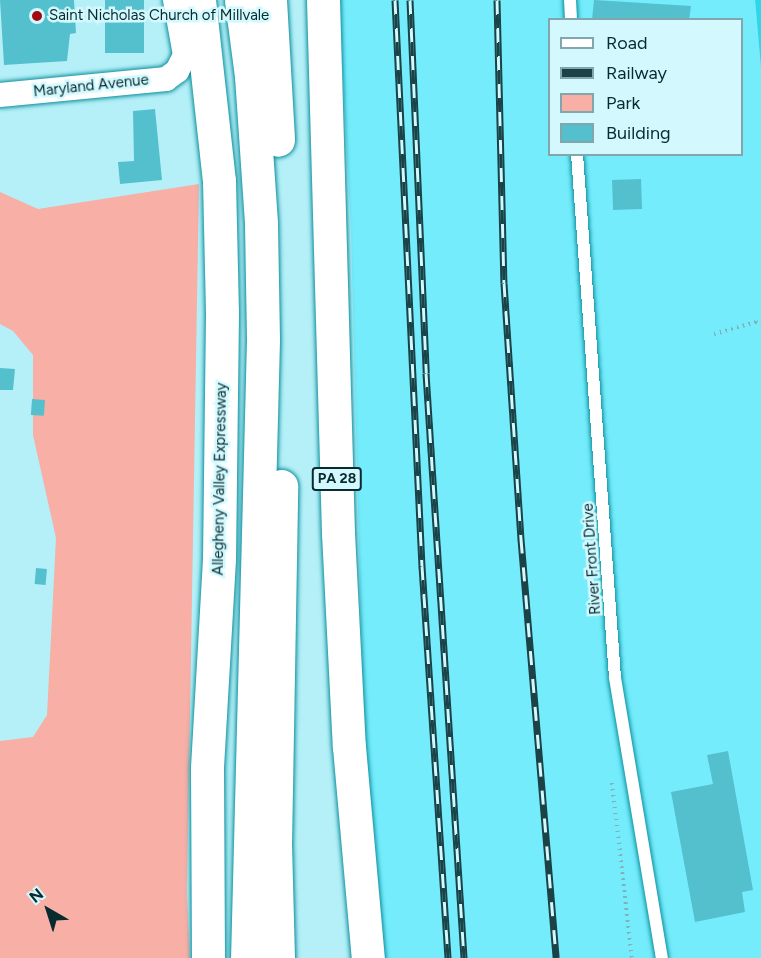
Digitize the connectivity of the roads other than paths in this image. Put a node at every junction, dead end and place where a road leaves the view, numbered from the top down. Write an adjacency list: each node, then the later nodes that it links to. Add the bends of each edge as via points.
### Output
1 (175, 0): 8 (street, Maryland Avenue, via 185,55 177,71 166,79)
2 (199, 0): 10 (highway, Allegheny Valley Expressway, via 219,181)
3 (241, 0): 12 (highway, via 257,167 263,340)
4 (270, 0): 13 (highway, via 285,292 275,846)
5 (323, 0): 14 (highway, PA 28, via 338,533 349,747)
6 (570, 0): 7 (lane)
7 (571, 18)
8 (0, 95)
9 (577, 156): 15 (lane, River Front Drive, via 615,678)
10 (219, 559): 11 (highway, Allegheny Valley Expressway, via 207,769); 12 (highway, via 227,661 232,863)
11 (208, 958)
12 (246, 958)
13 (278, 958)
14 (368, 958)
15 (662, 958)

